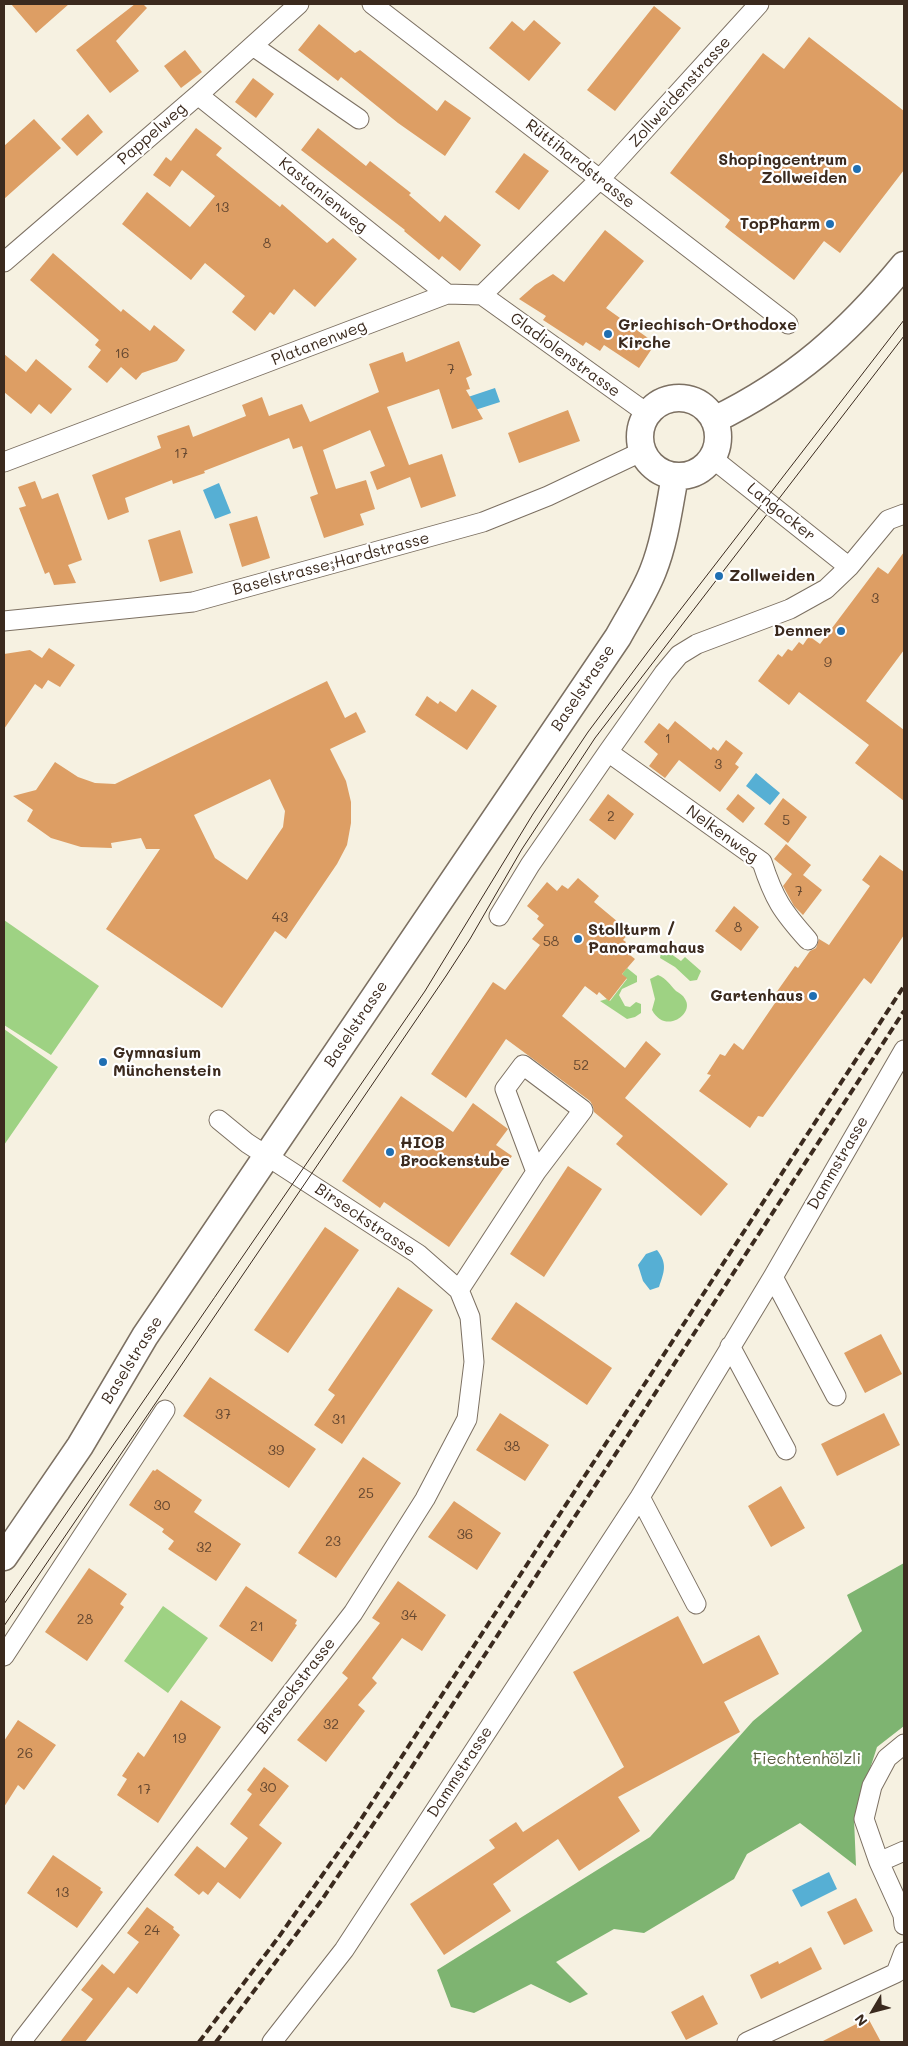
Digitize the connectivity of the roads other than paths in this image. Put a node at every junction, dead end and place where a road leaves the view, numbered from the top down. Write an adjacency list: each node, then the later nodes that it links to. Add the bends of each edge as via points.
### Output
1 (299, 4): 4 (street, Pappelweg)
2 (372, 4): 7 (street, Rüttihardstrasse)
3 (759, 4): 7 (street, Zollweidenstrasse)
4 (253, 46): 5 (street, Pappelweg); 6 (street)
5 (198, 95): 8 (street, Pappelweg); 10 (street, Kastanienweg)
6 (360, 119)
7 (600, 179): 11 (street); 12 (street, Rüttihardstrasse)
8 (4, 262)
9 (904, 265): 14 (main road, via 859,317 828,346 756,398)
10 (447, 294): 11 (street, Platanenweg); 17 (street, Platanenweg)
11 (482, 295): 13 (street, Gladiolenstrasse)
12 (788, 324)
13 (648, 414): 14 (main road, via 664,402 683,399 702,405); 15 (main road, via 641,431)
14 (714, 420): 16 (main road, via 718,440)
15 (642, 450): 18 (main road, via 654,467); 21 (street, Baselstrasse;Hardstrasse, via 548,496 483,522 193,602)
16 (712, 458): 18 (main road, via 696,472); 20 (street, Langacker)
17 (4, 462)
18 (675, 476): 27 (main road, Baselstrasse, via 653,570 618,637)
19 (904, 514): 20 (street, via 888,520)
20 (849, 567): 22 (street, via 826,589 797,606 697,644 679,655)
21 (4, 621)
22 (608, 752): 23 (street); 24 (street, Nelkenweg, via 762,862 770,889 784,913)
23 (498, 916)
24 (808, 940)
25 (904, 1050): 29 (street, Dammstrasse)
26 (218, 1120): 27 (street, Birseckstrasse)
27 (267, 1155): 30 (street, Birseckstrasse, via 418,1254); 36 (main road, Baselstrasse, via 145,1336 80,1446)
28 (536, 1172): 28 (street, via 583,1110 523,1065 505,1089); 30 (street)
29 (773, 1277): 31 (street, Dammstrasse); 32 (street)
30 (459, 1290): 45 (street, Birseckstrasse, via 470,1317 474,1362 467,1419 425,1500 353,1612)
31 (730, 1346): 34 (street); 35 (street, Dammstrasse)
32 (836, 1396)
33 (165, 1410): 38 (street)
34 (786, 1450)
35 (640, 1497): 37 (street); 46 (street, Dammstrasse, via 344,1950)
36 (4, 1557)
37 (696, 1604)
38 (4, 1656)
39 (904, 1744): 41 (street, via 887,1758 872,1786 864,1818)
40 (904, 1851): 41 (street)
41 (879, 1862): 42 (street, via 903,1914)
42 (904, 1925)
43 (904, 1952): 44 (street)
44 (900, 1980): 47 (street)
45 (21, 2042)
46 (272, 2042)
47 (747, 2042)

